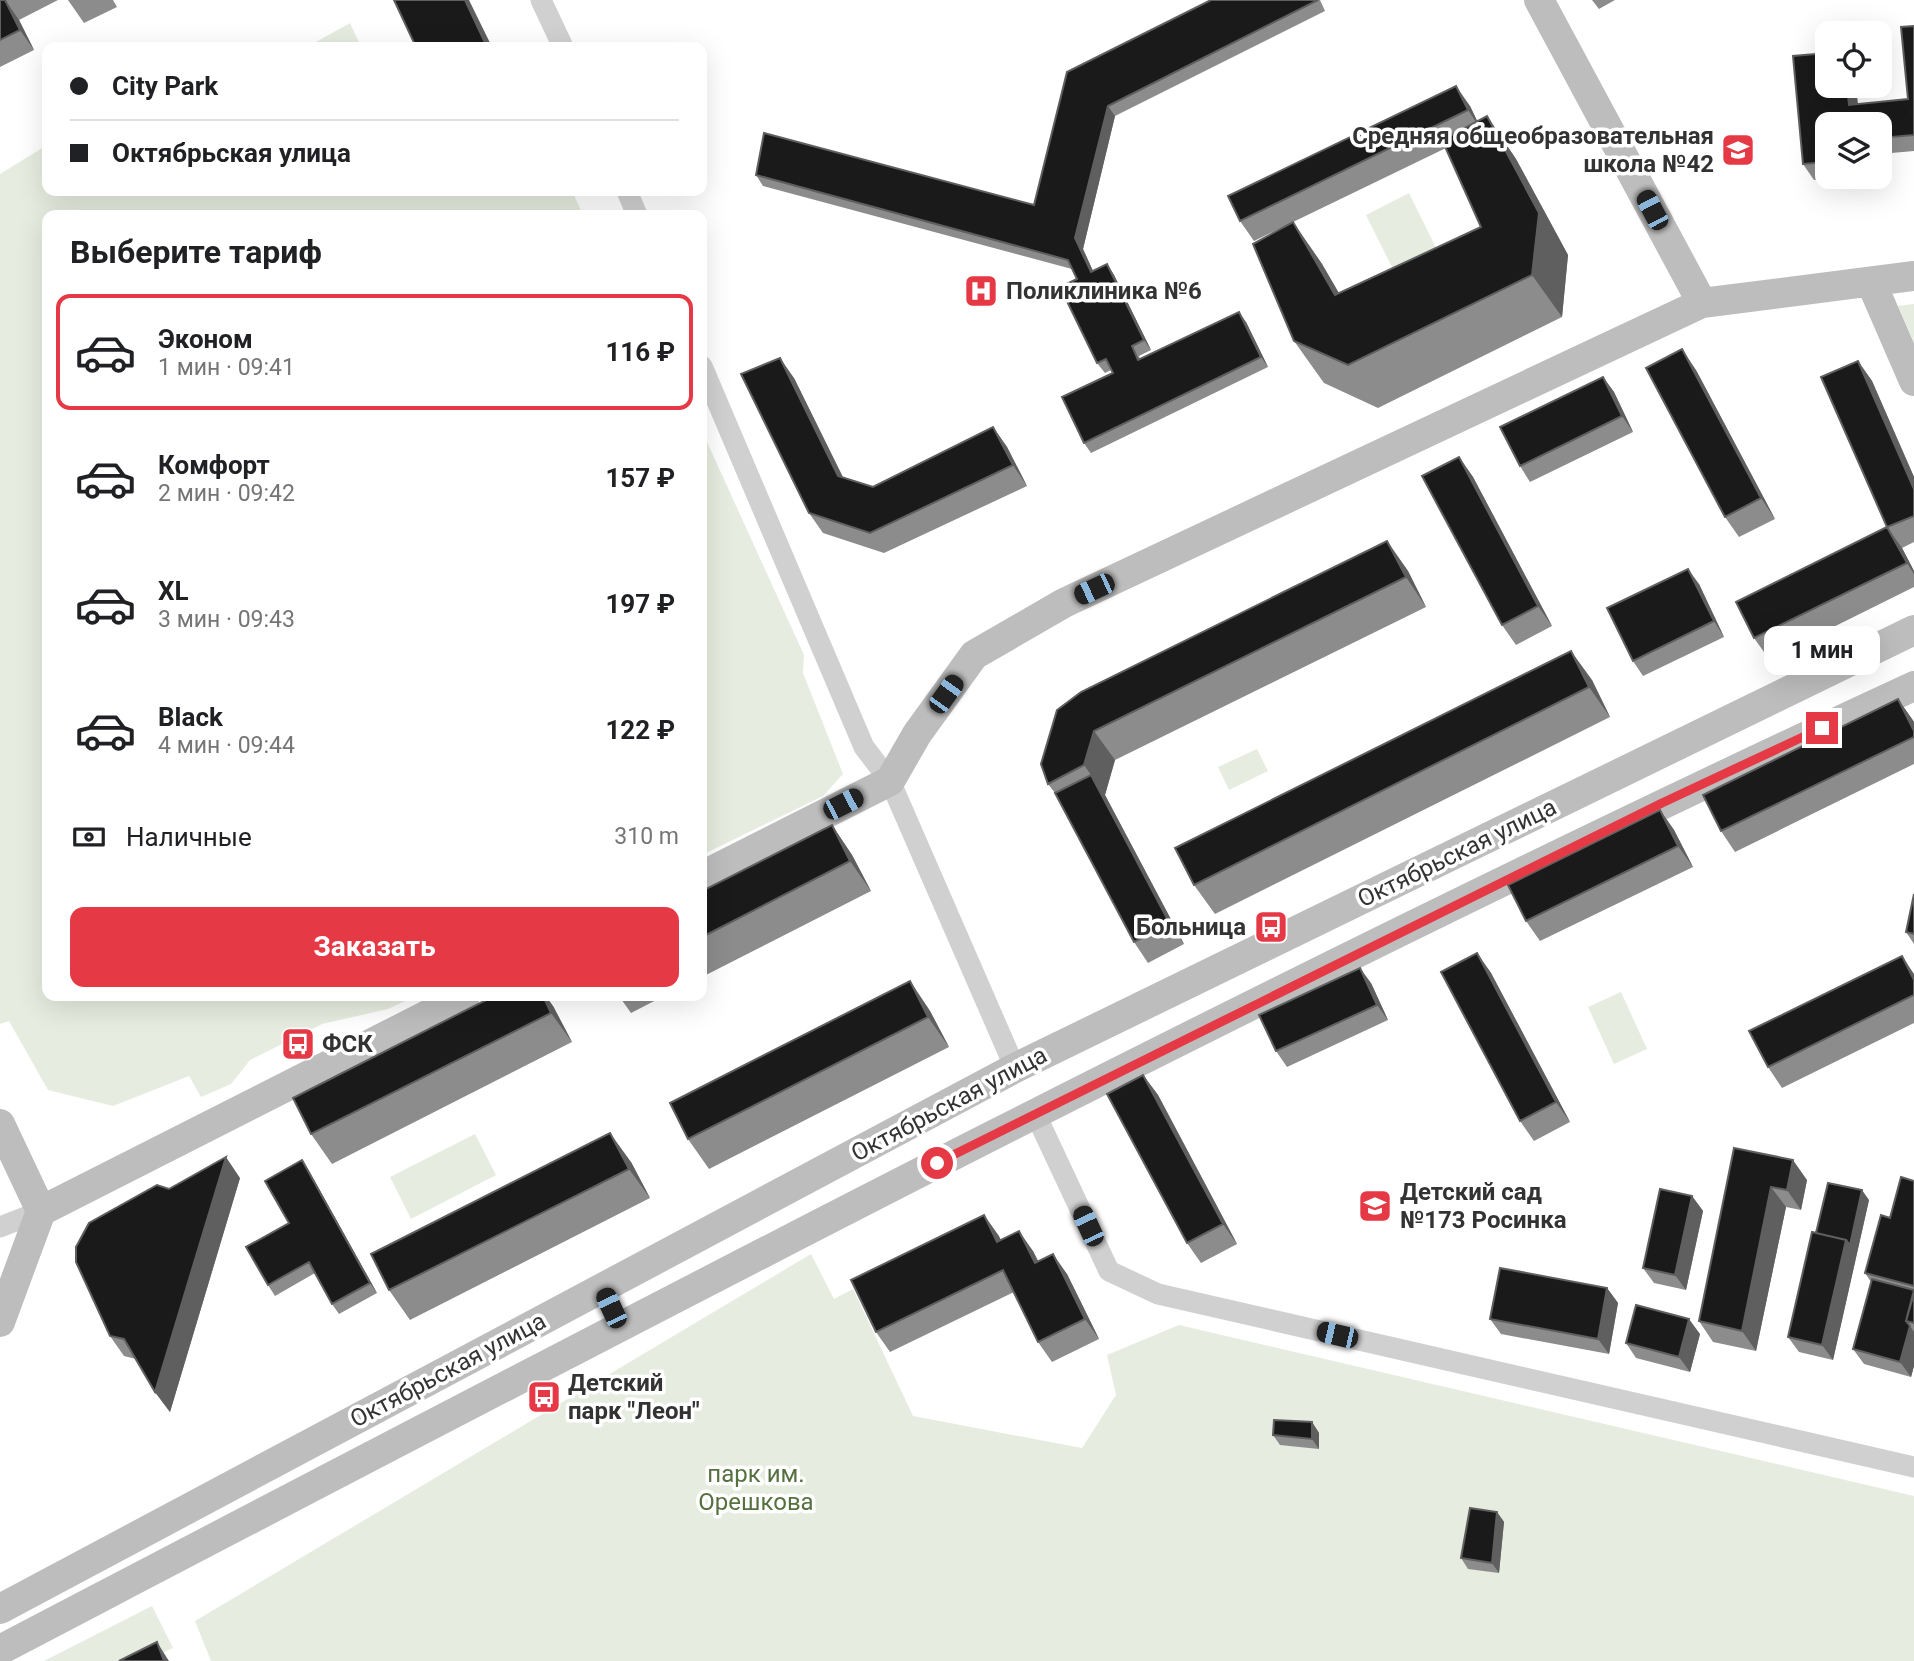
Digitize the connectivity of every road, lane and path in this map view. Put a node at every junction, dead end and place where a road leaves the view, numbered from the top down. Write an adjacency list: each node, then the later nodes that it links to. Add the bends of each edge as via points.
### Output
1 (541, 0): 3 (street)
2 (1539, 0): 6 (street)
3 (561, 42)
4 (1914, 276): 5 (street)
5 (1871, 282): 6 (street); 8 (street)
6 (1702, 303): 11 (street, via 1064,603 974,655 917,734)
7 (707, 378): 11 (street, via 864,747)
8 (1914, 381)
9 (1914, 630): 14 (street, Октябрьская улица)
10 (1914, 686): 15 (street, Октябрьская улица, via 1673,798)
11 (890, 781): 12 (street); 14 (street)
12 (707, 873)
13 (455, 1001): 17 (street)
14 (1015, 1068): 19 (street, Октябрьская улица)
15 (1035, 1112): 21 (street, Октябрьская улица); 22 (street, via 1109,1271 1158,1294)
16 (0, 1124): 17 (street)
17 (41, 1210): 18 (street); 20 (street)
18 (0, 1227)
19 (602, 1288): 21 (street); 23 (street, Октябрьская улица)
20 (0, 1322)
21 (620, 1328): 24 (street, Октябрьская улица)
22 (1914, 1467)
23 (203, 1501): 24 (street); 25 (street, Октябрьская улица)
24 (219, 1536): 26 (street, Октябрьская улица)
25 (9, 1605): 26 (street)
26 (33, 1633): 27 (street, Октябрьская улица)
27 (0, 1650)

